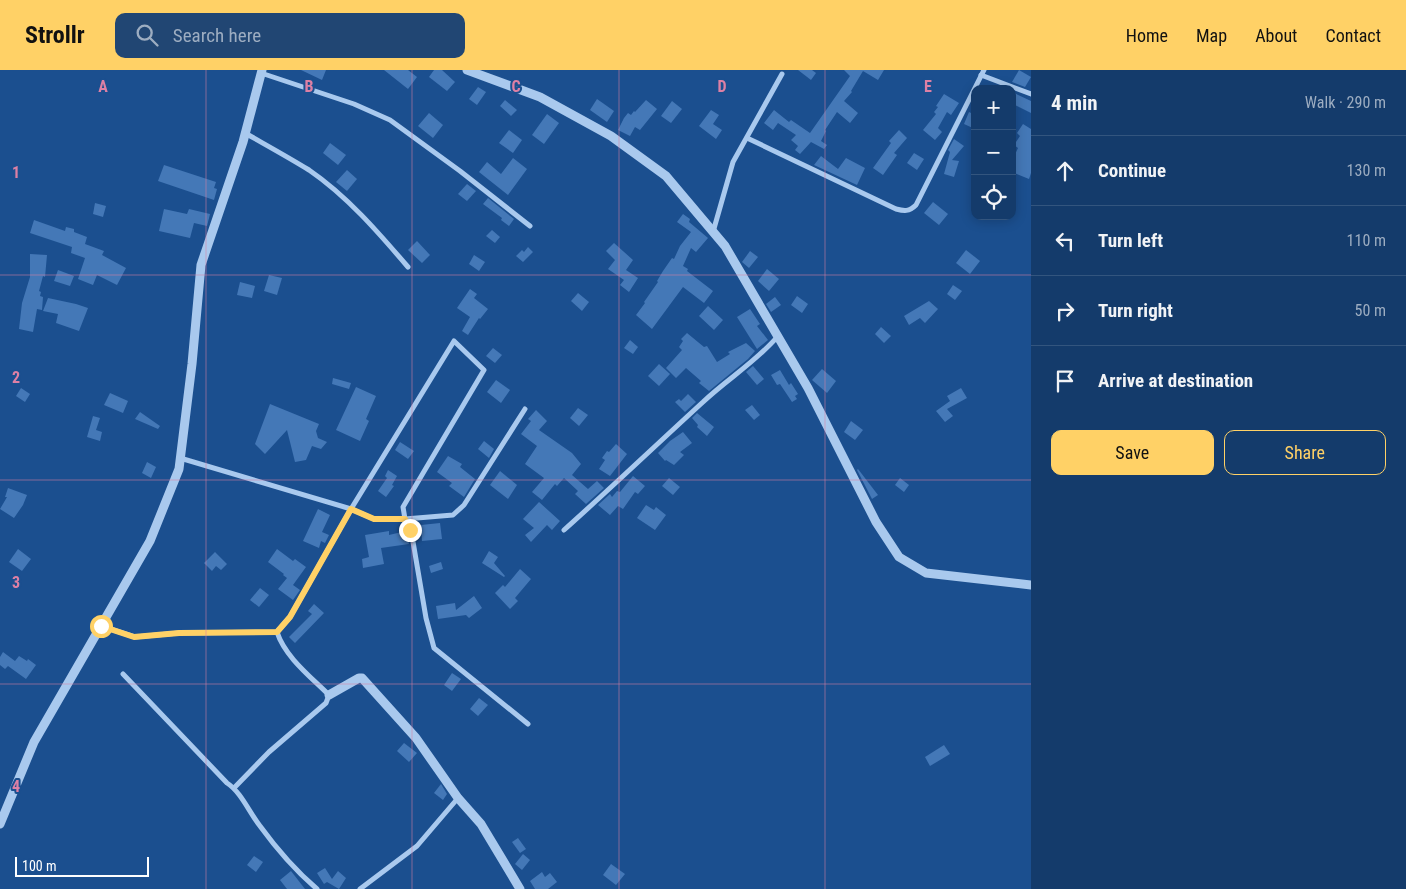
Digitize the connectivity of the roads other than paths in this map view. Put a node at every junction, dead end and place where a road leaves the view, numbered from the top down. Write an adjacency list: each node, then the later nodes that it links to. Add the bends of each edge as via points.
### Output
1 (467, 70): 9 (street, via 540,96 611,136 666,176)
2 (261, 72): 6 (street); 8 (street, via 390,120)
3 (983, 73): 5 (street); 7 (street, via 911,210 896,208)
4 (782, 74): 7 (street)
5 (1031, 94)
6 (245, 133): 10 (street, via 309,170 343,197); 13 (street, via 201,265)
7 (747, 138): 9 (street, via 733,162)
8 (530, 226)
9 (713, 232): 11 (street, via 725,246)
10 (408, 267)
11 (778, 336): 16 (street); 17 (street, via 876,522 899,557 926,573)
12 (526, 409): 15 (street, via 464,505 453,515)
13 (180, 458): 14 (street); 18 (street, via 150,541)
14 (351, 509): 15 (street, via 374,519); 15 (street, via 454,341 484,370 403,507); 19 (street, via 290,617)
15 (405, 519): 22 (street, via 434,648)
16 (564, 530)
17 (1031, 585)
18 (101, 626): 19 (street, via 134,637); 25 (street, via 34,742)
19 (277, 632): 21 (street, via 291,656)
20 (123, 674): 23 (street)
21 (329, 695): 23 (street, via 326,703 269,752); 24 (street, via 362,678 416,738)
22 (528, 724)
23 (234, 788): 26 (street, via 266,834)
24 (458, 798): 27 (street, via 417,846); 28 (street, via 481,824)
25 (0, 824)
26 (317, 889)
27 (360, 889)
28 (520, 889)

